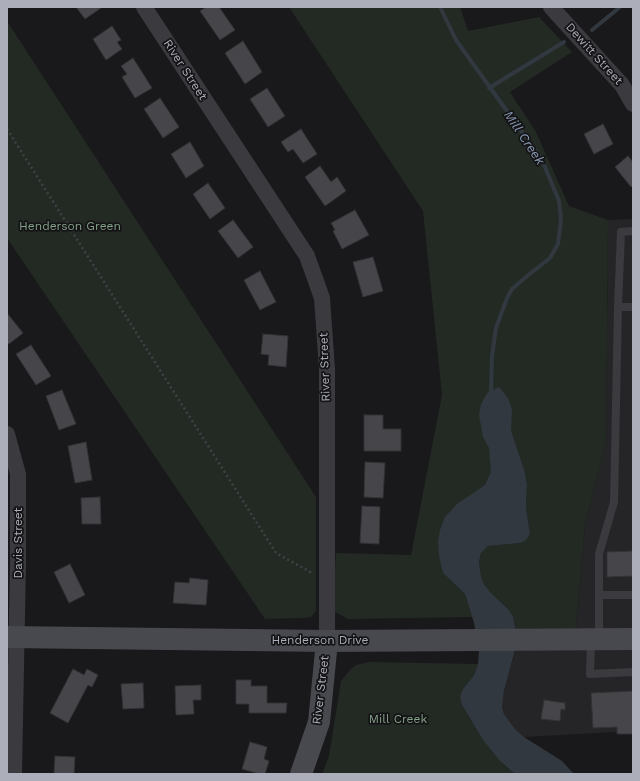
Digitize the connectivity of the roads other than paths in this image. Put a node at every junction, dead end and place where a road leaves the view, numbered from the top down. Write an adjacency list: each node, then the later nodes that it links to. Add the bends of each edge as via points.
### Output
1 (144, 7): 13 (street, River Street, via 307,256 322,298 327,369)
2 (551, 7): 3 (street, Dewitt Street, via 622,85)
3 (633, 104)
4 (633, 231): 5 (lane, via 621,232)
5 (618, 307): 6 (lane); 8 (lane, via 614,502 599,554)
6 (633, 307)
7 (7, 434): 10 (street, Davis Street, via 18,474)
8 (599, 595): 9 (lane); 11 (lane)
9 (633, 595)
10 (12, 637): 13 (main road, Henderson Drive); 15 (street, Davis Street)
11 (595, 639): 12 (main road, Henderson Drive); 13 (main road, Henderson Drive); 14 (lane, via 590,674)
12 (633, 639)
13 (327, 641): 16 (main road, River Street, via 319,722)
14 (633, 672)
15 (14, 774)
16 (300, 774)

